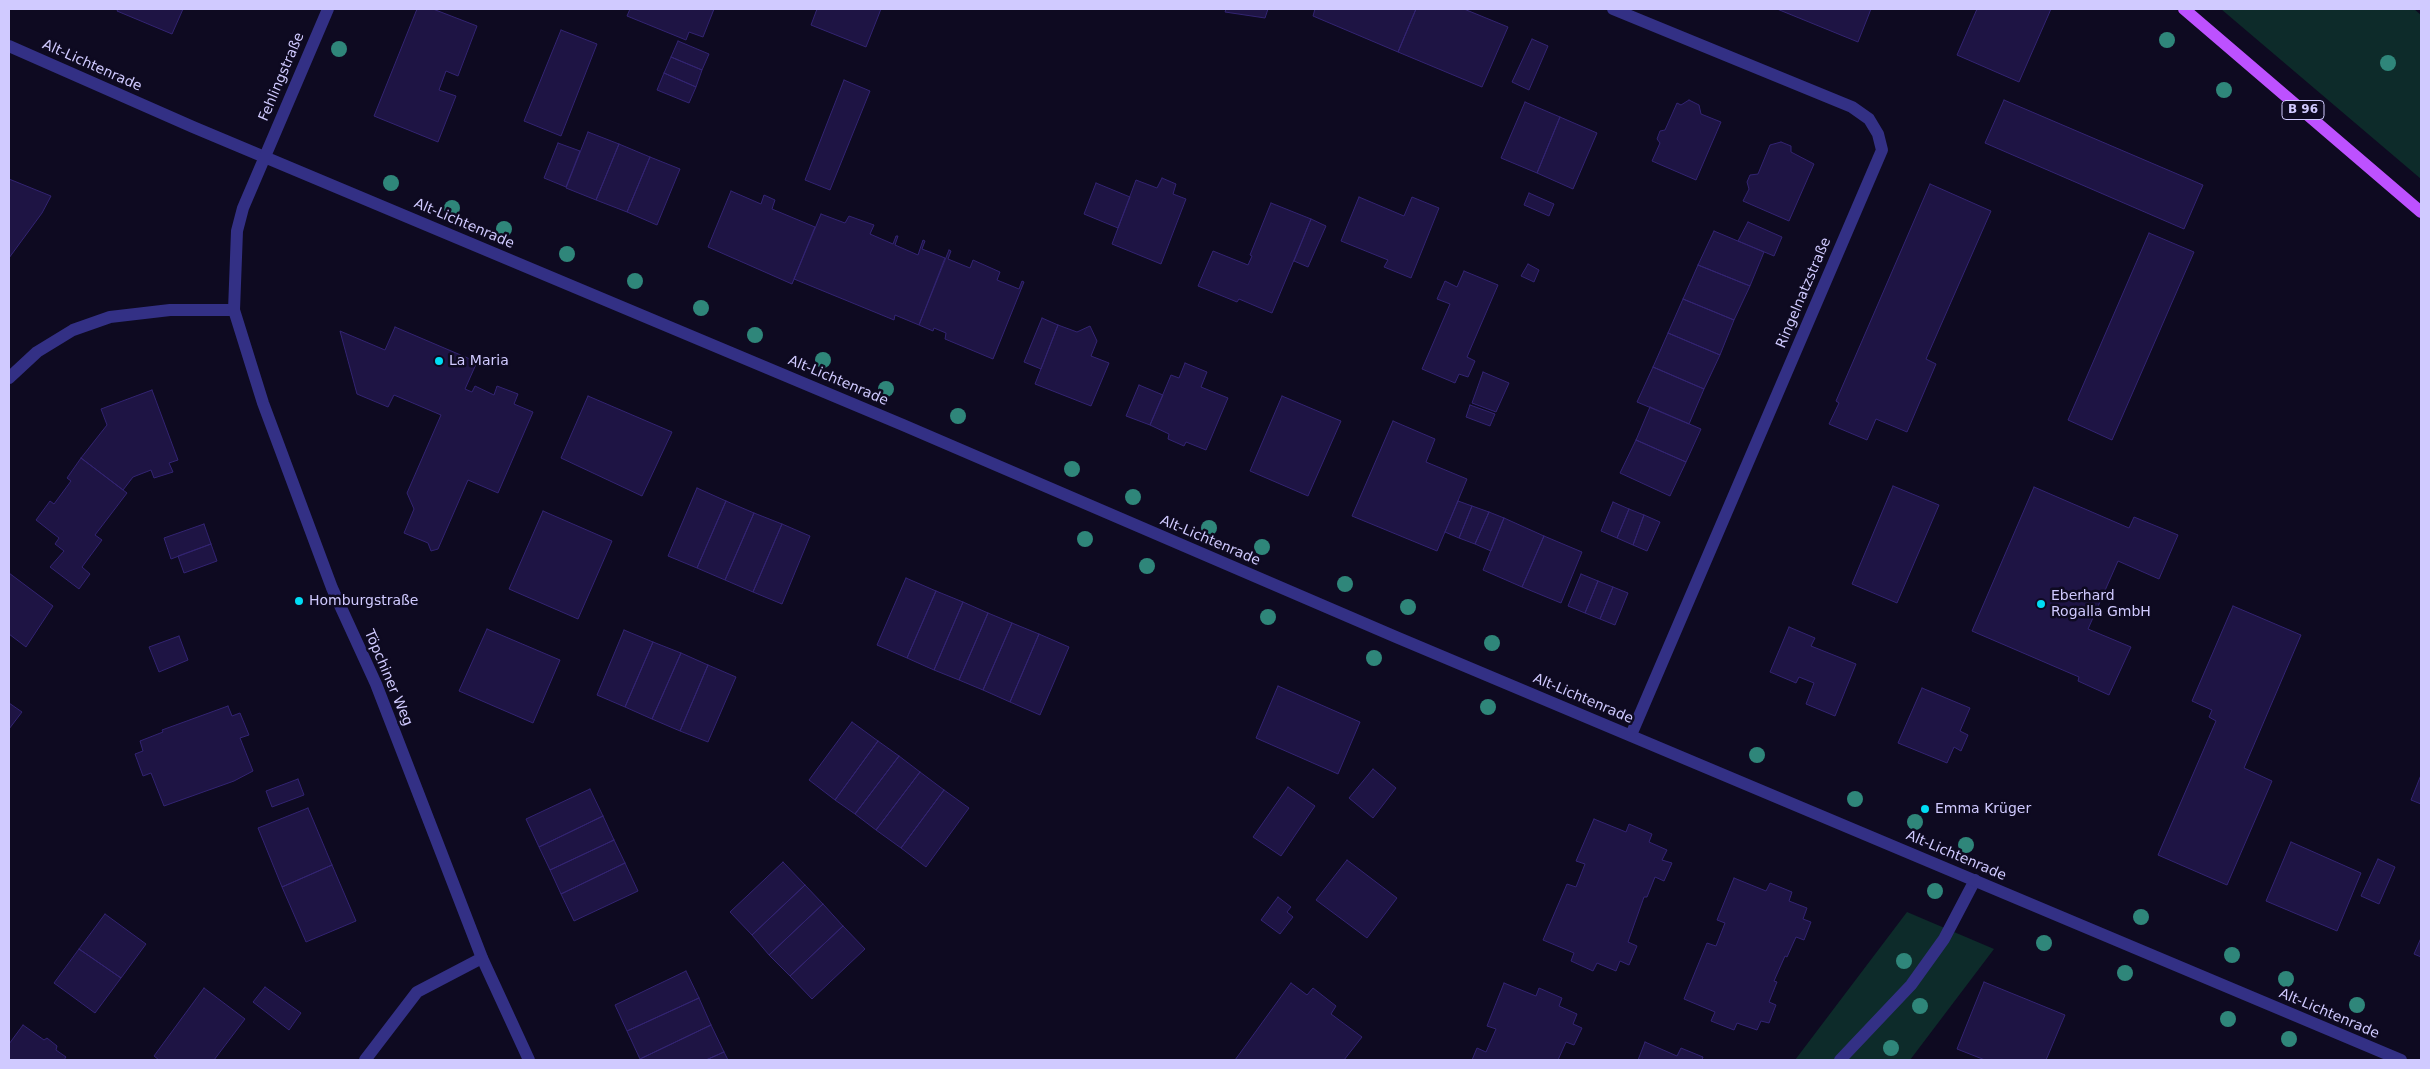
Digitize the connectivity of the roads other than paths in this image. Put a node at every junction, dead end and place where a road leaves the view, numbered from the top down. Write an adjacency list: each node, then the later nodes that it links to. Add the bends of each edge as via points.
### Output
1 (328, 9): 5 (street, Fehlingstraße)
2 (1613, 9): 9 (street, Ringelnatzstraße, via 1852,107 1869,119 1882,150)
3 (2184, 9): 6 (main road, B 96)
4 (9, 46): 5 (street, Alt-Lichtenrade)
5 (263, 156): 7 (street, Töpchiner Weg, via 237,231); 9 (street, Alt-Lichtenrade)
6 (2421, 212)
7 (234, 310): 8 (street, via 170,310 110,317 66,334 37,352); 11 (street, Töpchiner Weg, via 263,403 326,571 379,693)
8 (9, 378)
9 (1631, 735): 10 (street, Alt-Lichtenrade)
10 (1975, 880): 14 (street, via 1944,939 1911,986); 15 (street, Alt-Lichtenrade)
11 (482, 958): 12 (street, via 418,992); 13 (street, Töpchiner Weg)
12 (365, 1060)
13 (530, 1060)
14 (1840, 1060)
15 (2401, 1060)

